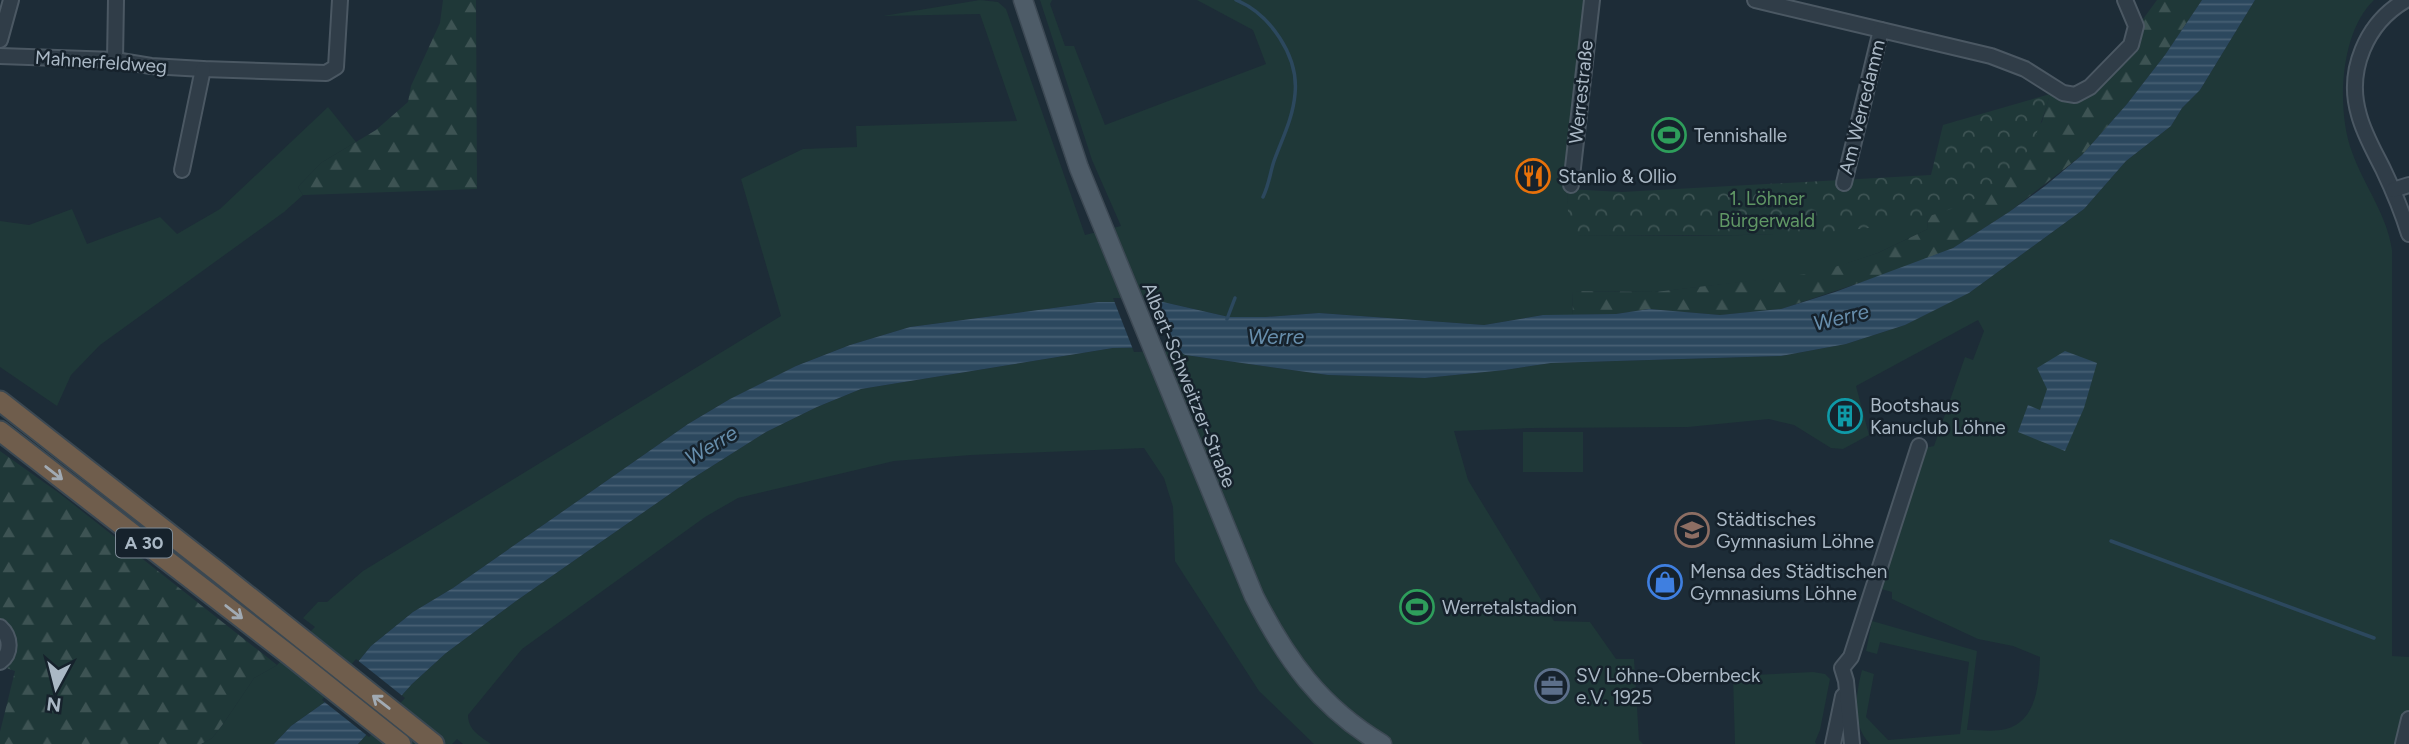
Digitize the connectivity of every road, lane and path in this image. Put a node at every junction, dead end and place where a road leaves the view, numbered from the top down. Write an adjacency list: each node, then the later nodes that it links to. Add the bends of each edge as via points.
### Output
1 (11, 0): 11 (street)
2 (116, 0): 13 (street)
3 (340, 0): 14 (street, Mahnerfeldweg, via 337,67 326,73)
4 (1023, 0): 31 (main road, Albert-Schweitzer-Straße, via 1108,241 1231,543 1272,631 1298,671 1334,710)
5 (1592, 0): 18 (street, Werrestraße)
6 (1755, 0): 9 (street, Am Werredamm)
7 (2125, 0): 10 (street, Am Werredamm, via 2136,26 2132,45 2090,87 2075,94 2063,93 2025,69 1991,56)
8 (2406, 0): 19 (street, via 2386,15 2365,42 2355,86 2362,126)
9 (1793, 4): 10 (street, Am Werredamm)
10 (1881, 30): 16 (street, Am Werredamm)
11 (0, 40)
12 (0, 56): 13 (street, Mahnerfeldweg)
13 (115, 60): 14 (street, Mahnerfeldweg)
14 (203, 69): 15 (street)
15 (182, 170)
16 (1844, 183)
17 (2409, 184): 19 (street)
18 (1571, 185)
19 (2393, 190): 20 (street)
20 (2409, 234)
21 (0, 401): 25 (highway, A 30)
22 (0, 432): 25 (highway, A 30, one-way to 25)
23 (1919, 446): 27 (street, via 1851,657 1842,668)
24 (0, 627): 26 (street, via 9,643)
25 (296, 647): 29 (highway, A 30); 30 (highway, A 30, one-way to 25)
26 (0, 662)
27 (1846, 681): 32 (street); 33 (street)
28 (2409, 721): 34 (street)
29 (401, 744)
30 (434, 744)
31 (1382, 744)
32 (1833, 744)
33 (1852, 744)
34 (2405, 744)

